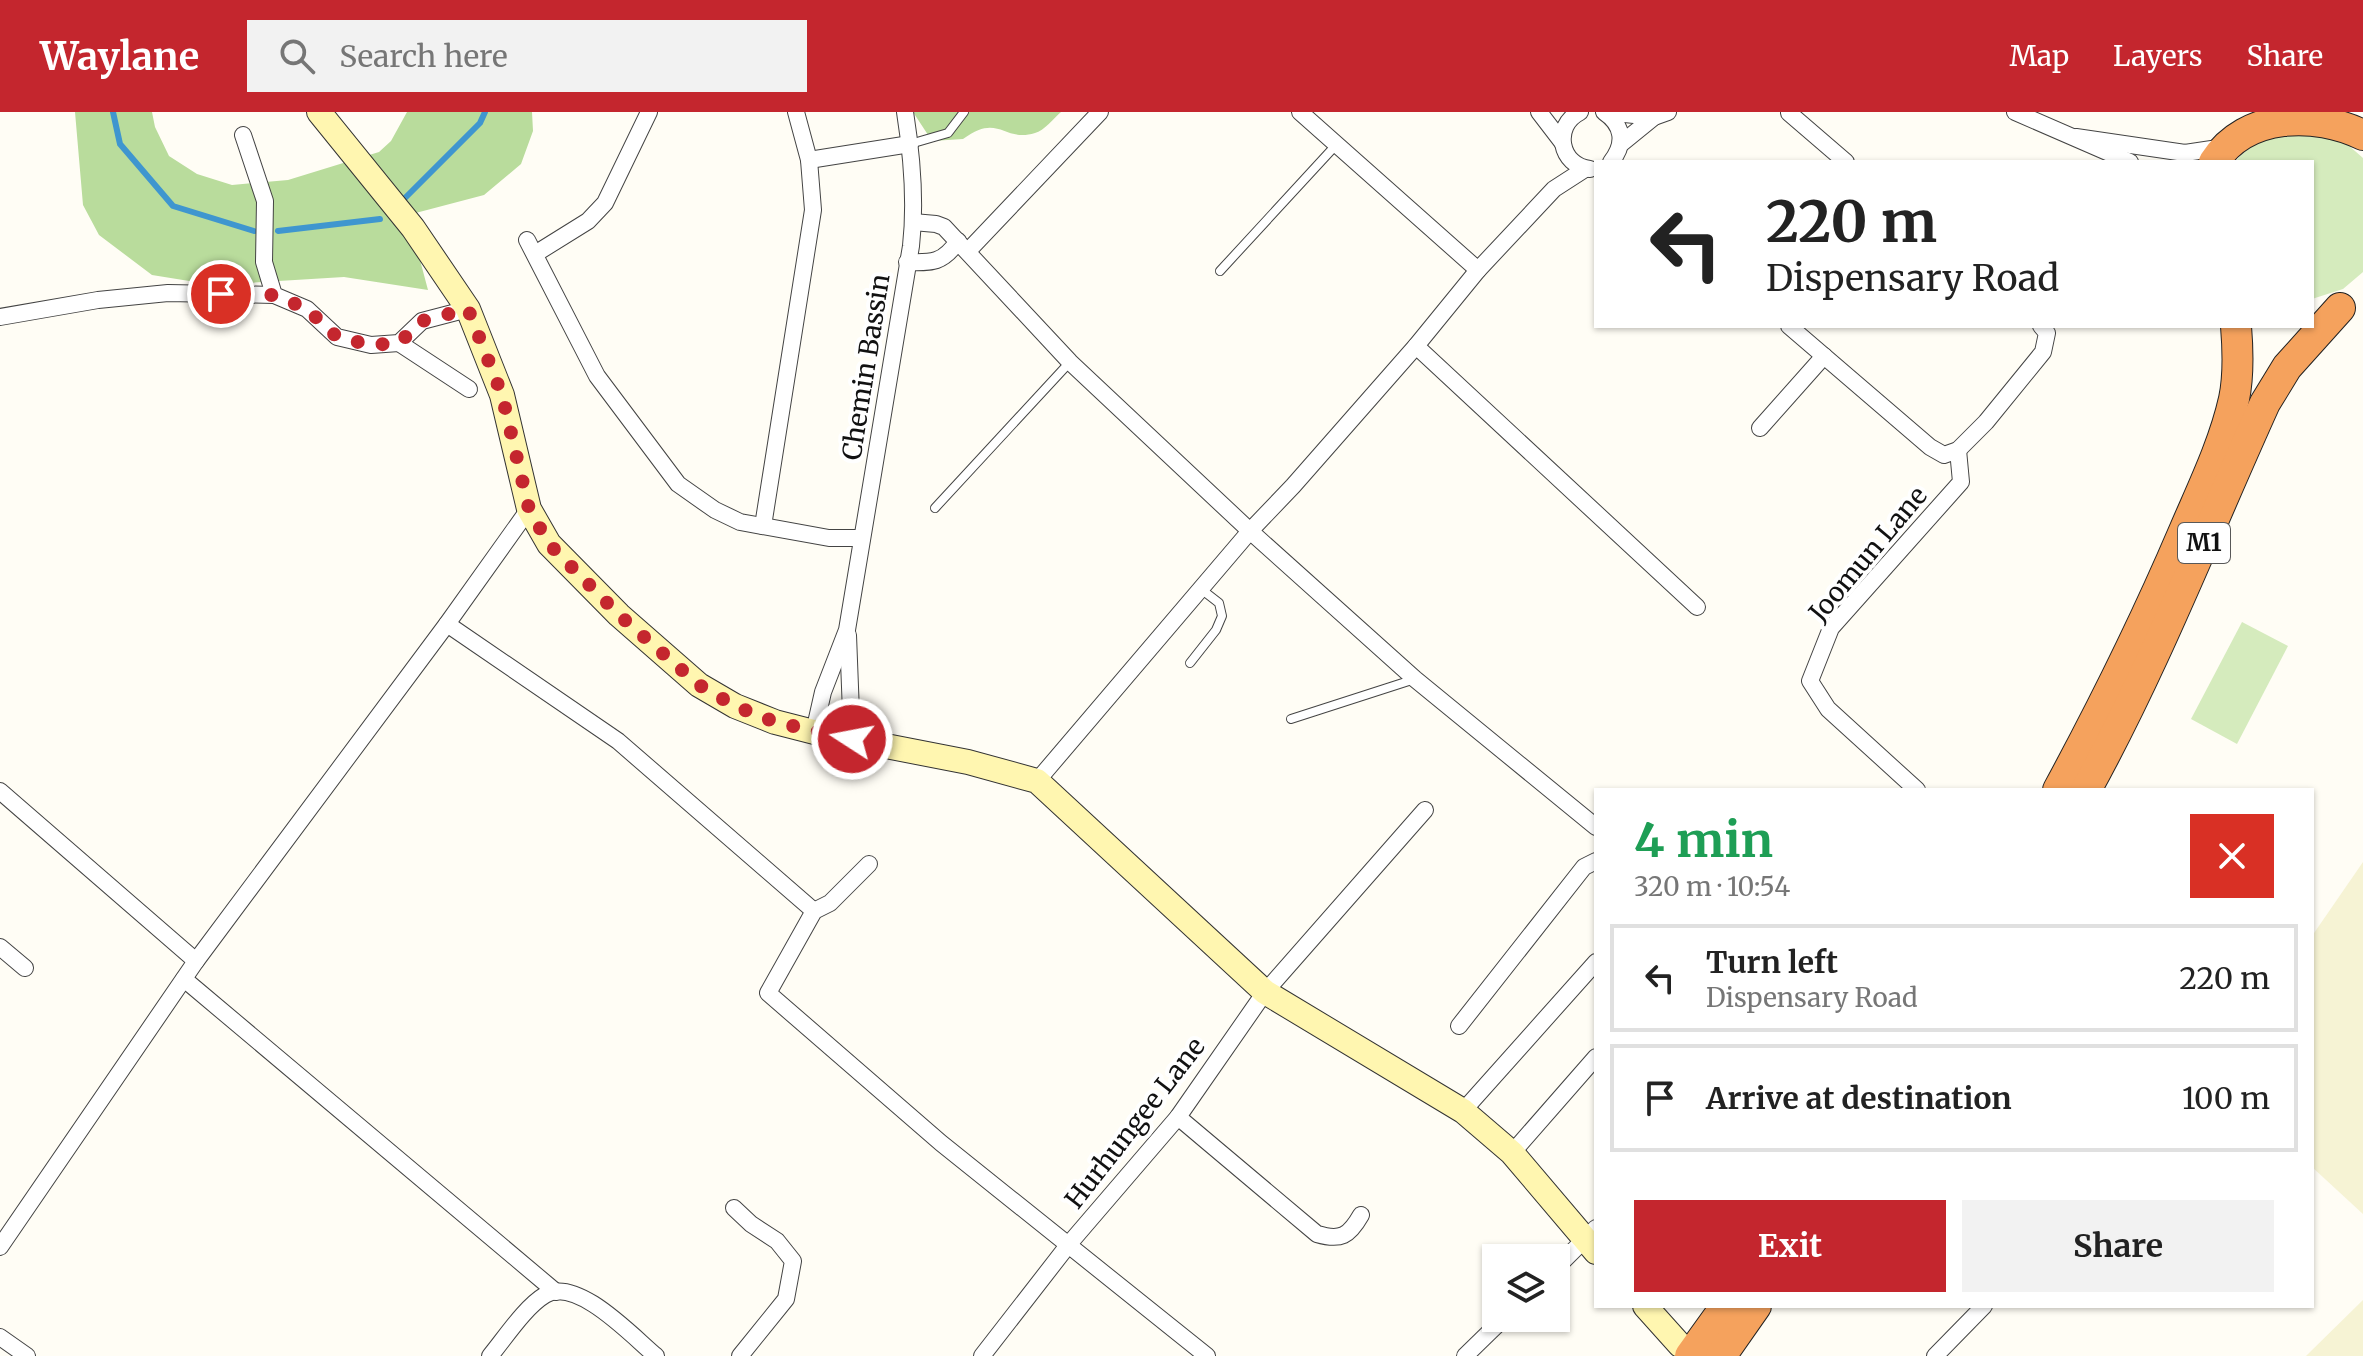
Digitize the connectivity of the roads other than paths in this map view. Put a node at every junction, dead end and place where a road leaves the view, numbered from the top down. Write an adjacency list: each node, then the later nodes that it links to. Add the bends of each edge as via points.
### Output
1 (319, 112): 35 (street, via 413,228)
2 (649, 112): 49 (street, via 605,203 568,235 531,247 597,376 678,484 715,510)
3 (796, 112): 23 (street)
4 (905, 112): 18 (street, Chemin Bassin)
5 (964, 112): 18 (lane, via 948,133)
6 (1100, 112): 29 (street)
7 (1300, 112): 19 (street)
8 (1539, 112): 20 (street)
9 (1580, 112): 20 (street, via 1565,126)
10 (1604, 112): 13 (street); 21 (street, via 1621,133)
11 (2015, 112): 17 (street)
12 (1789, 113): 24 (street)
13 (1661, 115): 21 (street)
14 (2263, 117): 16 (highway, via 2307,113 2332,118); 22 (highway)
15 (243, 135): 33 (street, via 265,201 264,262)
16 (2363, 135)
17 (2076, 137): 22 (street); 25 (street)
18 (910, 144): 23 (street); 28 (street, Chemin Bassin)
19 (1336, 145): 31 (street); 32 (lane)
20 (1563, 147): 26 (street, via 1573,163); 27 (street)
21 (1619, 155)
22 (2220, 155)
23 (809, 160): 49 (street, via 813,210)
24 (1844, 160)
25 (2126, 160)
26 (1590, 169): 27 (street)
27 (1554, 189): 31 (street)
28 (913, 222): 29 (street, via 944,227); 30 (street, Chemin Bassin)
29 (963, 246): 30 (street, via 928,263); 43 (street)
30 (907, 262): 51 (street, Chemin Bassin)
31 (1478, 270): 41 (street)
32 (1220, 271)
33 (274, 295): 36 (street, via 168,293); 40 (street, via 307,309 337,337 371,345)
34 (2338, 306): 64 (highway, M1, via 2287,367 2265,403 2161,641)
35 (468, 309): 40 (street, via 422,321); 48 (street, via 502,395)
36 (0, 317)
37 (1791, 328): 42 (street)
38 (2043, 328): 46 (street, via 2047,333 2043,352)
39 (2236, 328): 63 (highway, M1, via 2234,399 2209,473 2111,692)
40 (399, 343): 44 (street)
41 (1416, 346): 50 (street); 53 (street)
42 (1824, 356): 45 (street); 46 (street, via 1930,447 1944,455)
43 (1070, 362): 47 (lane); 50 (street)
44 (469, 389)
45 (1760, 428)
46 (1958, 450): 62 (street, Joomun Lane, via 1961,482 1831,628 1810,681 1828,709)
47 (935, 508)
48 (529, 509): 54 (street); 59 (street, via 549,544 584,581 699,685 735,706)
49 (763, 526): 51 (street)
50 (1250, 531): 52 (street); 57 (street)
51 (862, 538): 55 (street, Chemin Bassin)
52 (1200, 589): 56 (lane, via 1219,603 1222,616); 61 (street)
53 (1697, 607)
54 (447, 624): 70 (street, via 618,741); 72 (street)
55 (847, 630): 59 (street); 60 (street)
56 (1190, 663)
57 (1415, 679): 58 (lane); 67 (street)
58 (1291, 719)
59 (814, 732): 60 (street)
60 (852, 739): 61 (street)
61 (1037, 781): 76 (street)
62 (1915, 788)
63 (2059, 788)
64 (2087, 788)
65 (0, 791): 72 (street)
66 (1425, 810): 76 (street, Hurhungee Lane)
67 (1594, 825)
68 (1594, 862): 77 (street, via 1584,867)
69 (869, 864): 70 (street, via 830,903)
70 (814, 911): 86 (street, via 768,993 941,1143)
71 (0, 947): 74 (street)
72 (196, 961): 75 (street)
73 (1594, 964): 79 (street)
74 (25, 968)
75 (184, 979): 84 (street); 89 (street)
76 (1265, 992): 79 (street); 80 (street, Hurhungee Lane)
77 (1459, 1026)
78 (1594, 1059): 81 (street)
79 (1463, 1111): 81 (street)
80 (1178, 1117): 83 (street, via 1317,1234 1333,1238 1352,1231); 86 (street, Hurhungee Lane)
81 (1512, 1153): 85 (street)
82 (734, 1208): 100 (street, via 777,1241 793,1261 786,1299)
83 (1361, 1215)
84 (6, 1225): 87 (street)
85 (1592, 1240): 88 (street)
86 (1069, 1244): 101 (street, Hurhungee Lane); 102 (street)
87 (0, 1247)
88 (1570, 1257)
89 (556, 1292): 98 (street, via 536,1303); 99 (street, via 575,1293 595,1305)
90 (1647, 1308): 96 (street)
91 (1724, 1308): 96 (highway)
92 (1755, 1308): 104 (highway)
93 (1982, 1308): 105 (street)
94 (1490, 1332): 103 (street)
95 (0, 1337): 97 (street)
96 (1685, 1350)
97 (27, 1356)
98 (490, 1356)
99 (656, 1356)
100 (740, 1356)
101 (982, 1356)
102 (1207, 1356)
103 (1465, 1356)
104 (1721, 1356)
105 (1935, 1356)

